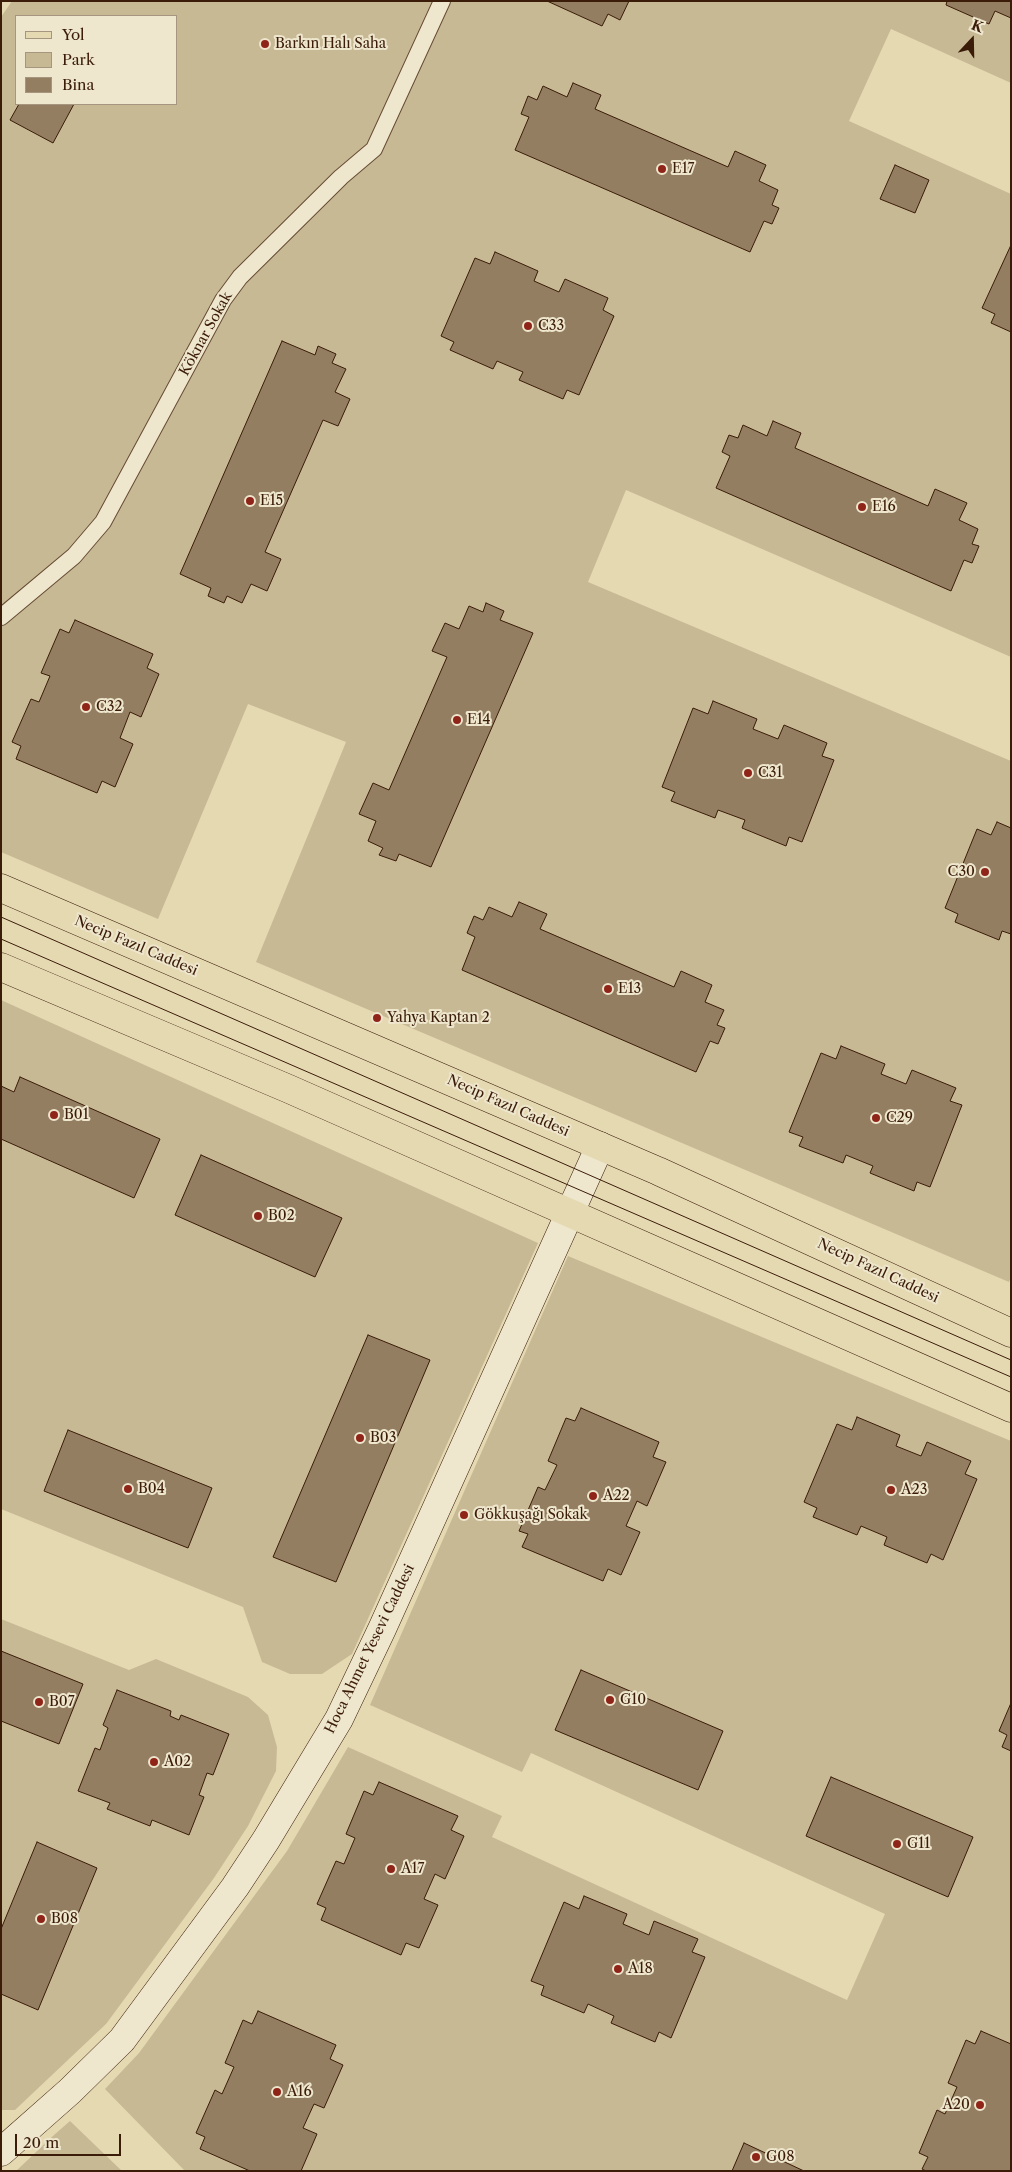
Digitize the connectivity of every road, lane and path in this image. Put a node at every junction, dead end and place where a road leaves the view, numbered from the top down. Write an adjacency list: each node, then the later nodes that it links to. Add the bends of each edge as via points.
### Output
1 (442, 1): 2 (lane, Köknar Sokak, via 374,149 341,177 240,277 223,300 103,522 74,556)
2 (1, 617)
3 (1, 888): 5 (main road, Necip Fazıl Caddesi)
4 (1, 966): 6 (main road, via 280,1085)
5 (600, 1146): 6 (street, Hoca Ahmet Yesevi Caddesi); 7 (main road, Necip Fazıl Caddesi)
6 (569, 1214): 8 (main road); 9 (street, Hoca Ahmet Yesevi Caddesi, via 339,1719 266,1840 223,1905 122,2040)
7 (1011, 1333)
8 (1011, 1408)
9 (1, 2152)

